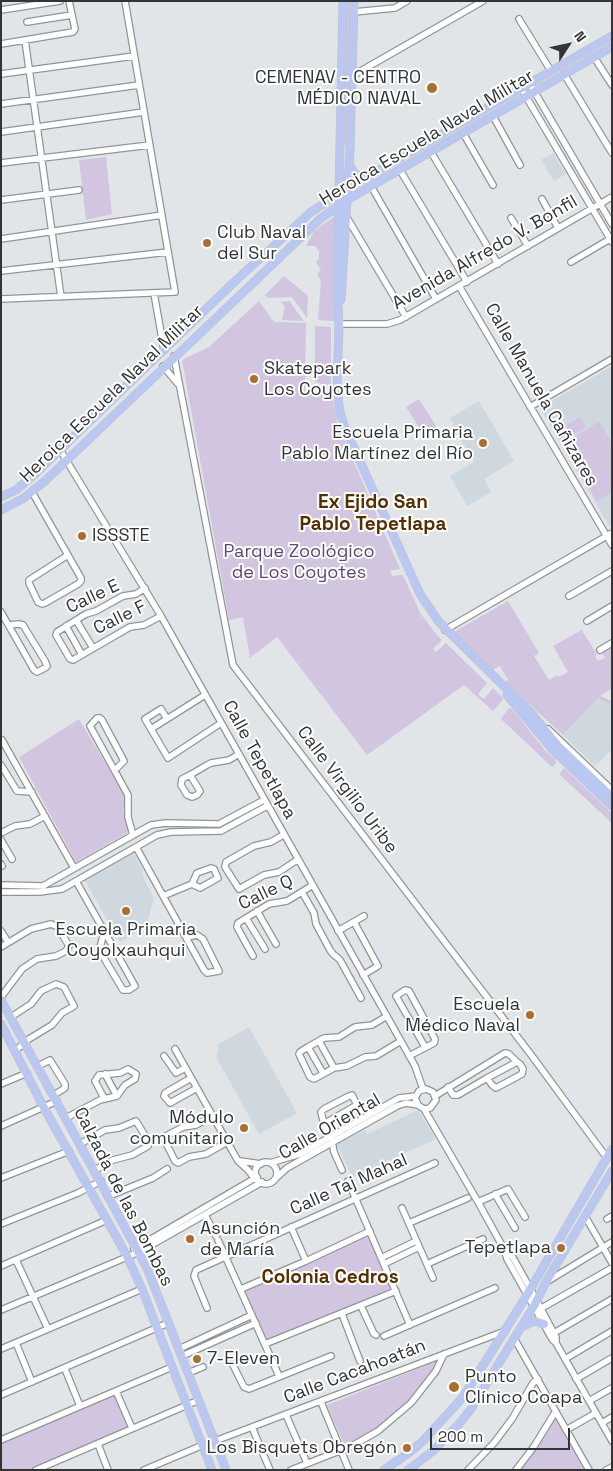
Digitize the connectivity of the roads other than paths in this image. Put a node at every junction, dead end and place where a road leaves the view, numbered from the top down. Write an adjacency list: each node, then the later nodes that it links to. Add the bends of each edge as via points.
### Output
1 (60, 1): 8 (street)
2 (69, 1): 10 (street)
3 (125, 1): 17 (street)
4 (343, 1): 51 (main road)
5 (354, 1): 9 (main road)
6 (407, 1): 9 (street, via 395,8)
7 (484, 1): 23 (street)
8 (1, 10)
9 (354, 12): 23 (main road)
10 (72, 15): 12 (street); 14 (street, via 73,32)
11 (519, 19): 20 (street)
12 (27, 22)
13 (612, 36): 20 (main road, Heroica Escuela Naval Militar)
14 (25, 40): 15 (street); 19 (street)
15 (1, 44)
16 (612, 47): 18 (main road, Heroica Escuela Naval Militar)
17 (134, 56): 19 (street); 25 (street)
18 (594, 57): 22 (main road, Heroica Escuela Naval Militar); 26 (street)
19 (29, 70): 21 (street); 30 (street)
20 (551, 71): 24 (main road, Heroica Escuela Naval Militar)
21 (1, 74)
22 (564, 74): 28 (main road, Heroica Escuela Naval Militar); 39 (street)
23 (352, 76): 42 (main road)
24 (530, 84): 27 (main road, Heroica Escuela Naval Militar); 28 (street)
25 (140, 85): 30 (street); 32 (street)
26 (612, 85)
27 (521, 88): 29 (street); 45 (main road, Heroica Escuela Naval Militar)
28 (534, 92): 29 (main road, Heroica Escuela Naval Militar); 56 (street)
29 (526, 96): 33 (main road, Heroica Escuela Naval Militar); 58 (street)
30 (33, 100): 31 (street); 34 (street)
31 (1, 104)
32 (144, 112): 34 (street); 37 (street)
33 (493, 116): 36 (main road, Heroica Escuela Naval Militar); 43 (street)
34 (37, 127): 35 (street); 40 (street)
35 (1, 132)
36 (463, 133): 38 (main road, Heroica Escuela Naval Militar); 47 (street)
37 (150, 145): 40 (street); 59 (street)
38 (431, 152): 44 (main road, Heroica Escuela Naval Militar); 70 (street)
39 (612, 153)
40 (41, 158): 41 (street); 50 (street)
41 (1, 163)
42 (349, 163): 45 (main road, via 355,174); 48 (main road)
43 (520, 164)
44 (400, 170): 46 (main road, Heroica Escuela Naval Militar); 73 (street)
45 (365, 178): 48 (main road, Heroica Escuela Naval Militar)
46 (371, 186): 55 (main road, Heroica Escuela Naval Militar); 80 (street)
47 (493, 186)
48 (348, 188): 51 (main road, Heroica Escuela Naval Militar); 55 (main road)
49 (79, 190): 50 (street)
50 (46, 194): 54 (street); 64 (street)
51 (338, 195): 57 (main road); 74 (main road, Heroica Escuela Naval Militar, via 311,212)
52 (612, 196): 56 (street, Avenida Alfredo V. Bonfil)
53 (542, 199): 63 (street)
54 (1, 200)
55 (347, 200): 57 (main road, Heroica Escuela Naval Militar); 60 (main road)
56 (600, 204): 58 (street, Avenida Alfredo V. Bonfil); 62 (street)
57 (338, 206): 77 (main road, Heroica Escuela Naval Militar, via 304,232); 81 (main road)
58 (592, 208): 63 (street, Avenida Alfredo V. Bonfil); 66 (street)
59 (162, 215): 64 (street); 68 (street)
60 (346, 216): 81 (main road); 82 (street)
61 (511, 218): 67 (street)
62 (612, 224)
63 (558, 228): 67 (street, Avenida Alfredo V. Bonfil)
64 (52, 231): 65 (street); 71 (street)
65 (1, 239)
66 (611, 241): 69 (street)
67 (528, 246): 70 (street, Avenida Alfredo V. Bonfil)
68 (168, 252): 71 (street); 76 (street, via 176,292)
69 (572, 262)
70 (498, 264): 73 (street, Avenida Alfredo V. Bonfil)
71 (56, 266): 72 (street); 78 (street)
72 (1, 271)
73 (467, 282): 75 (street, Avenida Alfredo V. Bonfil)
74 (232, 284): 77 (main road); 84 (main road, Heroica Escuela Naval Militar)
75 (459, 286): 80 (street, Avenida Alfredo V. Bonfil); 89 (street, Calle Manuela Cañizares)
76 (154, 293): 78 (street); 84 (street)
77 (240, 293): 85 (main road, Heroica Escuela Naval Militar)
78 (61, 297): 79 (street)
79 (1, 299)
80 (436, 299): 82 (street, Avenida Alfredo V. Bonfil)
81 (339, 310): 83 (main road)
82 (406, 317): 83 (street, Avenida Alfredo V. Bonfil, via 387,324)
83 (339, 324): 108 (main road, via 337,389 345,428 420,594)
84 (164, 350): 90 (main road, Heroica Escuela Naval Militar)
85 (174, 356): 87 (main road, Heroica Escuela Naval Militar); 88 (street, Calle Virgilio Uribe)
86 (612, 359): 89 (street)
87 (163, 366): 88 (street, Calle Virgilio Uribe); 91 (main road, Heroica Escuela Naval Militar)
88 (180, 388): 212 (street, Calle Virgilio Uribe, via 233,665)
89 (530, 407): 95 (street, Calle Manuela Cañizares, via 586,507)
90 (60, 450): 91 (street, Calle Tepetlapa); 93 (main road, Heroica Escuela Naval Militar, via 25,483)
91 (66, 461): 92 (main road, Heroica Escuela Naval Militar); 99 (street, Calle Tepetlapa)
92 (32, 492): 94 (main road, Heroica Escuela Naval Militar); 97 (street)
93 (1, 498)
94 (1, 510)
95 (609, 534): 96 (street, Calle Manuela Cañizares); 108 (street)
96 (612, 545)
97 (68, 555): 97 (street, via 29,580 38,602 42,604 81,581)
98 (612, 571): 100 (street)
99 (145, 588): 103 (street, Calle Tepetlapa); 104 (street, Calle E)
100 (570, 596)
101 (612, 606): 105 (street)
102 (1, 612): 106 (street)
103 (161, 616): 110 (street, Calle F, via 144,625 130,627); 114 (street, Calle Tepetlapa)
104 (76, 620): 107 (street, Calle E); 110 (street)
105 (587, 621)
106 (9, 625): 106 (street, via 34,670 37,672 45,668 45,661 23,625)
107 (66, 626): 112 (street); 112 (street, Calle E, via 56,635 70,660)
108 (445, 630): 113 (main road)
109 (612, 643): 111 (street)
110 (93, 648): 112 (street, Calle F)
111 (600, 650)
112 (82, 655)
113 (505, 688): 115 (main road); 129 (main road, via 510,700 552,750)
114 (205, 695): 116 (street); 117 (street, Calle Tepetlapa)
115 (532, 714): 124 (street); 126 (main road, via 552,739)
116 (167, 719): 118 (street); 118 (street, via 161,709 147,717)
117 (221, 723): 118 (street, via 168,758); 120 (street, Calle Tepetlapa)
118 (151, 729)
119 (2, 740): 125 (street)
120 (239, 754): 123 (street, via 229,760 211,763); 127 (street, Calle Tepetlapa)
121 (1, 765): 125 (street, via 17,791)
122 (115, 770): 122 (street, via 90,726 97,718 102,720 124,761); 133 (street, via 128,795)
123 (190, 775): 123 (street, via 180,782 192,798 200,793)
124 (612, 790)
125 (32, 792): 130 (street)
126 (612, 797)
127 (264, 800): 128 (street, Calle Tepetlapa); 131 (street, via 219,824 158,824)
128 (267, 806): 134 (street, Calle Tepetlapa); 135 (street, via 221,831 171,832)
129 (612, 806)
130 (45, 816): 132 (street); 140 (street)
131 (143, 829): 133 (street); 135 (street)
132 (1, 833)
133 (132, 835): 140 (street)
134 (284, 835): 139 (street, Calle Tepetlapa); 139 (street, via 254,846 225,864 239,888 264,874 279,872)
135 (148, 838): 137 (street)
136 (1, 840): 138 (street)
137 (136, 847): 142 (street); 149 (street)
138 (12, 858)
139 (297, 860): 144 (street, Calle Tepetlapa)
140 (74, 868): 141 (street)
141 (56, 878): 145 (street, via 43,886); 146 (street)
142 (76, 882): 146 (street); 156 (street)
143 (192, 884): 149 (street)
144 (313, 885): 148 (street, Calle Q); 155 (street, Calle Tepetlapa)
145 (1, 886)
146 (62, 889): 147 (street)
147 (1, 892)
148 (302, 892): 150 (street, Calle Q); 165 (street, via 332,954 340,960)
149 (164, 896): 157 (street)
150 (257, 911): 152 (street, Calle Q); 159 (street)
151 (364, 916): 153 (street)
152 (246, 918): 161 (street); 162 (street, Calle Q, via 237,927)
153 (354, 922): 155 (street); 163 (street, via 378,966)
154 (1, 931): 158 (street)
155 (338, 931): 163 (street, Calle Tepetlapa)
156 (104, 933): 156 (street, via 101,953 123,990 129,990 135,986)
157 (187, 937): 157 (street, via 197,935 203,939 219,971 207,973 204,970)
158 (8, 942): 160 (street); 164 (street, via 36,927 55,924 69,946 56,956 37,960 18,972)
159 (276, 944)
160 (1, 947)
161 (265, 950)
162 (253, 956)
163 (363, 975): 167 (street, Calle Tepetlapa)
164 (1, 998): 166 (main road, Calzada de las Bombas)
165 (362, 998)
166 (11, 1016): 171 (main road, Calzada de las Bombas); 171 (street, via 31,1004 41,991 52,985 64,987 74,1006)
167 (386, 1016): 169 (street, via 372,1025 355,1027 339,1037); 170 (street, Calle Tepetlapa)
168 (1, 1024): 175 (main road, Calzada de las Bombas)
169 (319, 1041): 172 (street); 181 (street)
170 (401, 1041): 177 (street, Calle Tepetlapa); 181 (street, via 376,1056)
171 (26, 1043): 175 (street); 179 (main road, Calzada de las Bombas)
172 (308, 1047): 184 (street); 184 (street, via 299,1054 310,1077 314,1079)
173 (425, 1047): 173 (street, via 435,1039 409,991 405,990 396,996); 177 (street)
174 (175, 1049): 180 (street)
175 (15, 1051): 182 (main road, Calzada de las Bombas)
176 (164, 1056): 180 (street, via 176,1073)
177 (409, 1056): 190 (street, Calle Tepetlapa)
178 (517, 1062): 186 (street); 186 (street, via 523,1069 522,1074 499,1087 494,1088); 188 (street, via 505,1053)
179 (38, 1066): 194 (main road, Calzada de las Bombas); 194 (street, via 50,1060 65,1084)
180 (186, 1068): 185 (street)
181 (334, 1068): 184 (street)
182 (27, 1073): 187 (street); 199 (main road, Calzada de las Bombas)
183 (105, 1074): 191 (street); 191 (street, via 128,1069 136,1074); 195 (street, via 99,1075 95,1081)
184 (323, 1074)
185 (191, 1078): 189 (street); 189 (street, via 164,1096 170,1103)
186 (488, 1078): 188 (street, via 455,1096)
187 (1, 1084)
188 (448, 1087): 193 (street)
189 (197, 1088): 201 (street)
190 (423, 1089): 192 (street); 193 (street, via 432,1091)
191 (118, 1096): 195 (street)
192 (416, 1096): 196 (street, Calle Oriental); 197 (street)
193 (435, 1096): 198 (street)
194 (56, 1098): 199 (street); 202 (main road, Calzada de las Bombas)
195 (104, 1098): 202 (street)
196 (400, 1101): 197 (street, Calle Oriental); 206 (street, Calle Oriental)
197 (418, 1105): 200 (street)
198 (432, 1107): 200 (street); 203 (street)
199 (44, 1108): 205 (street); 211 (main road, Calzada de las Bombas)
200 (424, 1109): 203 (street)
201 (213, 1116): 207 (street); 207 (street, via 165,1138 175,1161 178,1163 206,1154)
202 (66, 1118): 208 (main road, Calzada de las Bombas)
203 (432, 1120): 234 (street)
204 (324, 1124): 204 (street, via 322,1110 349,1096 354,1097 357,1105); 206 (street)
205 (1, 1126)
206 (332, 1139): 210 (street, Calle Oriental); 219 (street)
207 (227, 1142): 213 (street)
208 (80, 1144): 218 (main road, Calzada de las Bombas); 218 (street, via 105,1130 136,1120 149,1144 132,1156 113,1160)
209 (612, 1149): 212 (main road)
210 (312, 1150): 214 (street, Calle Oriental); 223 (street, Calle Oriental)
211 (69, 1152): 221 (street); 229 (main road, Calzada de las Bombas)
212 (607, 1158): 266 (main road)
213 (238, 1161): 216 (street); 222 (street)
214 (270, 1163): 216 (street, Calle Oriental); 223 (street, Calle Oriental, via 276,1169)
215 (435, 1163): 232 (street, Calle Taj Mahal)
216 (261, 1164): 222 (street, Calle Oriental, via 256,1170)
217 (167, 1169): 231 (street)
218 (95, 1170): 224 (main road, Calzada de las Bombas)
219 (342, 1170)
220 (612, 1171): 228 (main road)
221 (1, 1178)
222 (256, 1178): 226 (street); 250 (street, Calle Oriental)
223 (276, 1178): 226 (street, Calle Oriental, via 270,1183)
224 (101, 1181): 229 (street); 231 (main road, Calzada de las Bombas)
225 (348, 1181): 232 (street)
226 (262, 1182): 236 (street, Calle Oriental)
227 (612, 1182): 228 (street)
228 (603, 1186): 237 (main road)
229 (89, 1188): 239 (main road, Calzada de las Bombas); 240 (street)
230 (496, 1194): 234 (street); 238 (street, via 508,1189); 243 (street)
231 (109, 1196): 250 (main road, Calzada de las Bombas)
232 (355, 1198): 242 (street, Calle Taj Mahal); 244 (street)
233 (468, 1198): 241 (street)
234 (478, 1202): 266 (street, via 507,1259)
235 (402, 1208): 241 (street)
236 (205, 1215): 250 (street, Calle Oriental); 252 (street)
237 (585, 1216): 249 (street); 261 (main road)
238 (525, 1217)
239 (107, 1220): 251 (main road, Calzada de las Bombas); 253 (street)
240 (1, 1224)
241 (409, 1224): 246 (street)
242 (291, 1227): 252 (street, Calle Taj Mahal); 254 (street)
243 (516, 1228)
244 (370, 1231): 254 (street); 255 (street)
245 (483, 1239): 257 (street)
246 (416, 1241): 248 (street); 255 (street)
247 (612, 1242): 249 (street)
248 (419, 1247): 255 (street); 257 (street)
249 (603, 1247): 256 (street); 261 (street)
250 (138, 1249): 251 (street, Calle Oriental); 275 (main road, Calzada de las Bombas)
251 (127, 1256): 263 (main road, Calzada de las Bombas); 267 (street)
252 (226, 1257): 264 (street); 271 (street, Calle Taj Mahal, via 194,1272)
253 (16, 1260): 258 (street); 267 (street)
254 (306, 1261): 264 (street)
255 (382, 1261): 265 (street)
256 (612, 1263)
257 (427, 1264): 260 (street)
258 (1, 1266)
259 (612, 1268): 269 (street)
260 (433, 1278)
261 (546, 1282): 269 (main road)
262 (495, 1288): 278 (street)
263 (142, 1289): 279 (main road, Calzada de las Bombas); 281 (street)
264 (241, 1289): 274 (street)
265 (396, 1291): 270 (street); 278 (street)
266 (528, 1291): 269 (street); 283 (main road)
267 (34, 1296): 272 (street); 281 (street)
268 (612, 1299): 285 (street)
269 (537, 1305): 277 (street); 280 (main road); 285 (street)
270 (362, 1306): 273 (street); 286 (street)
271 (207, 1308)
272 (1, 1310)
273 (342, 1314): 292 (street); 299 (street)
274 (252, 1315): 276 (street); 282 (street)
275 (168, 1323): 279 (street); 294 (main road, Calzada de las Bombas)
276 (256, 1323): 289 (street); 292 (street)
277 (544, 1324): 280 (main road, via 534,1321); 291 (street)
278 (410, 1325): 287 (street)
279 (158, 1328): 301 (main road, Calzada de las Bombas); 303 (street)
280 (520, 1328): 288 (main road)
281 (48, 1329): 290 (street)
282 (217, 1331): 289 (street); 294 (street)
283 (505, 1331): 295 (street, Calle Cacahoatán); 342 (main road, via 451,1412 423,1441)
284 (612, 1331): 298 (street)
285 (554, 1333): 291 (street)
286 (376, 1335)
287 (384, 1336)
288 (514, 1338): 306 (street); 332 (main road, via 471,1409)
289 (220, 1339): 294 (street)
290 (16, 1343): 293 (street); 308 (street)
291 (556, 1343): 298 (street)
292 (265, 1344): 305 (street)
293 (1, 1349)
294 (180, 1353): 304 (main road, Calzada de las Bombas)
295 (444, 1354): 314 (street, Calle Cacahoatán); 330 (street, via 436,1371 411,1403 378,1431)
296 (331, 1356): 305 (street)
297 (612, 1358): 307 (street)
298 (565, 1359): 307 (street)
299 (360, 1362)
300 (232, 1363): 305 (street, via 246,1390)
301 (172, 1367): 310 (street); 315 (main road, Calzada de las Bombas)
302 (203, 1367): 304 (street)
303 (65, 1368): 308 (street); 316 (street)
304 (188, 1373): 312 (main road, Calzada de las Bombas)
305 (279, 1376)
306 (538, 1379): 317 (street); 344 (street, via 494,1443)
307 (576, 1379): 313 (street)
308 (32, 1382): 311 (street)
309 (612, 1388): 313 (street)
310 (116, 1391): 316 (street); 322 (street)
311 (1, 1395)
312 (199, 1400): 315 (street); 327 (main road, Calzada de las Bombas)
313 (589, 1401): 318 (street)
314 (321, 1402): 319 (street, Calle Cacahoatán); 330 (street)
315 (187, 1405): 322 (street); 329 (main road, Calzada de las Bombas)
316 (80, 1406): 325 (street)
317 (556, 1412): 324 (street); 345 (street)
318 (596, 1413): 321 (street); 324 (street)
319 (286, 1415): 323 (street, Calle Cacahoatán); 331 (street)
320 (612, 1417): 321 (street)
321 (602, 1423): 326 (street)
322 (132, 1428): 328 (street)
323 (252, 1428): 327 (street, Calle Cacahoatán); 339 (street)
324 (566, 1430): 346 (street)
325 (1, 1440)
326 (612, 1441)
327 (215, 1442): 338 (main road, Calzada de las Bombas)
328 (98, 1444): 334 (street); 335 (street)
329 (202, 1445): 336 (street); 337 (main road, Calzada de las Bombas)
330 (341, 1451): 331 (street); 341 (street)
331 (307, 1463): 340 (street)
332 (420, 1466): 343 (main road)
333 (612, 1467): 347 (street)
334 (36, 1470)
335 (108, 1470)
336 (144, 1470)
337 (212, 1470)
338 (226, 1470)
339 (270, 1470)
340 (291, 1470)
341 (349, 1470)
342 (384, 1470)
343 (408, 1470)
344 (468, 1470)
345 (516, 1470)
346 (589, 1470)
347 (606, 1470)

